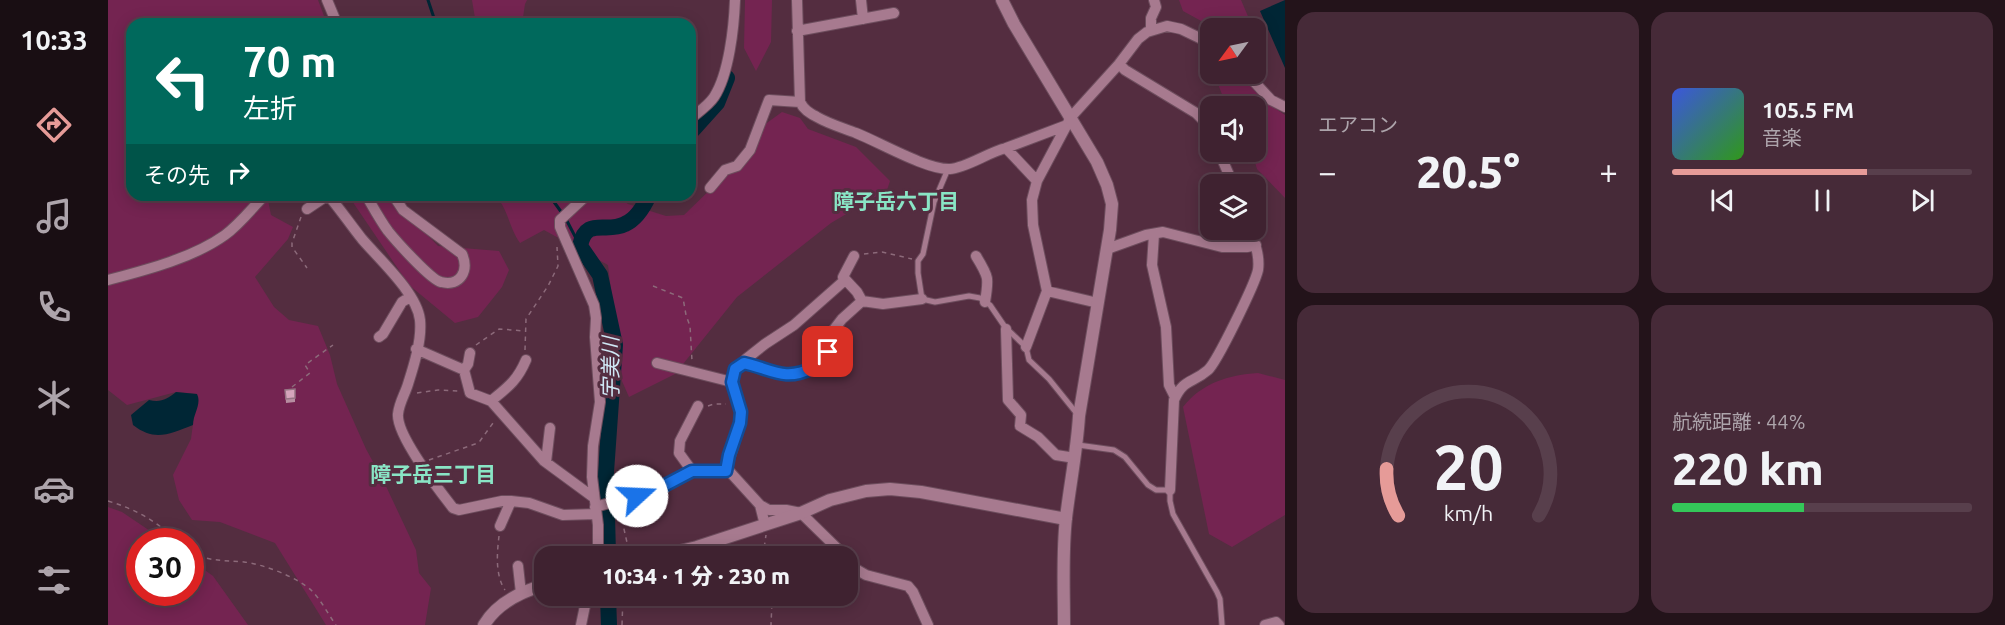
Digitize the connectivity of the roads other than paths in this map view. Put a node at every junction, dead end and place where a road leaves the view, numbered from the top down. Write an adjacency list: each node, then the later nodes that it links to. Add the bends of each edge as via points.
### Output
1 (327, 0): 8 (street)
2 (735, 0): 17 (street, via 734,26 722,79 715,96)
3 (797, 0): 11 (street)
4 (861, 0): 9 (street)
5 (1002, 0): 19 (street)
6 (1154, 0): 10 (street)
7 (894, 13): 9 (street)
8 (334, 18)
9 (863, 19): 11 (street)
10 (1151, 30): 12 (street, via 1167,26); 13 (street, via 1138,39)
11 (797, 31): 15 (street)
12 (1200, 38)
13 (1119, 64): 18 (street); 19 (street)
14 (1256, 84): 16 (street, via 1271,100)
15 (800, 102): 21 (street, via 803,109 819,119 913,160); 23 (street, via 769,100 750,150 738,166 725,170)
16 (1285, 107)
17 (696, 114)
18 (1200, 117)
19 (1069, 121): 20 (street); 22 (street); 34 (street, via 1097,162 1107,185 1112,204)
20 (1006, 148): 21 (street); 22 (street)
21 (948, 169): 41 (lane, via 934,202 918,261)
22 (1037, 181): 39 (street, via 1032,200 1034,225)
23 (710, 188)
24 (259, 201): 37 (street, via 212,244)
25 (319, 201): 30 (street)
26 (333, 201): 40 (street)
27 (370, 201): 28 (street, via 387,230 428,273 439,282 451,283 460,278 467,264 462,254 403,210)
28 (397, 201)
29 (581, 201): 68 (street, via 560,220 560,227 596,318 600,402 593,446)
30 (307, 209)
31 (1154, 234): 33 (street, via 1164,232 1222,247); 34 (street); 55 (street, via 1152,265 1166,327 1169,385)
32 (1254, 240): 33 (street)
33 (1256, 245): 55 (street, via 1258,270 1253,287 1220,351 1209,369 1186,382)
34 (1107, 249): 44 (street)
35 (854, 256): 38 (street)
36 (976, 256): 43 (street, via 989,280)
37 (108, 280)
38 (845, 280): 42 (street); 52 (street)
39 (1047, 291): 44 (street); 47 (street)
40 (410, 297): 46 (street, via 402,302); 48 (street, via 420,320)
41 (922, 299): 42 (street, via 883,304); 43 (lane, via 935,302 969,296)
42 (862, 301): 52 (street, via 832,332 826,359 814,367 792,375)
43 (985, 302): 45 (lane)
44 (1098, 303): 58 (street)
45 (1006, 328): 47 (lane); 61 (street, via 1008,400 1021,415 1020,426 1056,455)
46 (379, 337)
47 (1026, 346): 58 (lane, via 1029,360)
48 (416, 350): 53 (street); 66 (street, via 398,415 399,425 420,463 453,508)
49 (470, 353): 53 (street)
50 (526, 360): 56 (street, via 509,388)
51 (657, 363): 54 (street)
52 (744, 363): 54 (street, via 735,369)
53 (464, 370): 56 (street, via 470,392)
54 (732, 382): 64 (street, via 741,412)
55 (1175, 397): 65 (street)
56 (491, 401): 62 (street)
57 (698, 406): 63 (street, via 680,441 679,453)
58 (1079, 416): 60 (street)
59 (550, 428): 62 (street)
60 (1078, 444): 61 (street); 65 (lane, via 1114,450 1148,485 1156,490)
61 (1075, 458): 70 (street)
62 (546, 462): 68 (street)
63 (692, 471): 64 (street); 68 (street, via 656,490)
64 (726, 471): 67 (street)
65 (1170, 490): 85 (lane, via 1173,514 1220,599)
66 (511, 501): 68 (street, via 563,515); 72 (street)
67 (760, 505): 69 (street, via 769,510); 71 (street)
68 (596, 506): 73 (street)
69 (801, 513): 70 (street, via 830,500 890,489); 71 (street); 75 (street)
70 (1066, 519): 84 (street)
71 (765, 525): 74 (street)
72 (500, 526)
73 (598, 546)
74 (700, 546)
75 (834, 546)
76 (518, 566): 79 (street)
77 (858, 570): 83 (street, via 908,586)
78 (534, 589): 79 (street)
79 (516, 596): 81 (street, via 491,613)
80 (585, 606): 82 (street)
81 (484, 625)
82 (580, 625)
83 (928, 625)
84 (1064, 625)
85 (1222, 625)
86 (1265, 625): 87 (street)
87 (1280, 625)

